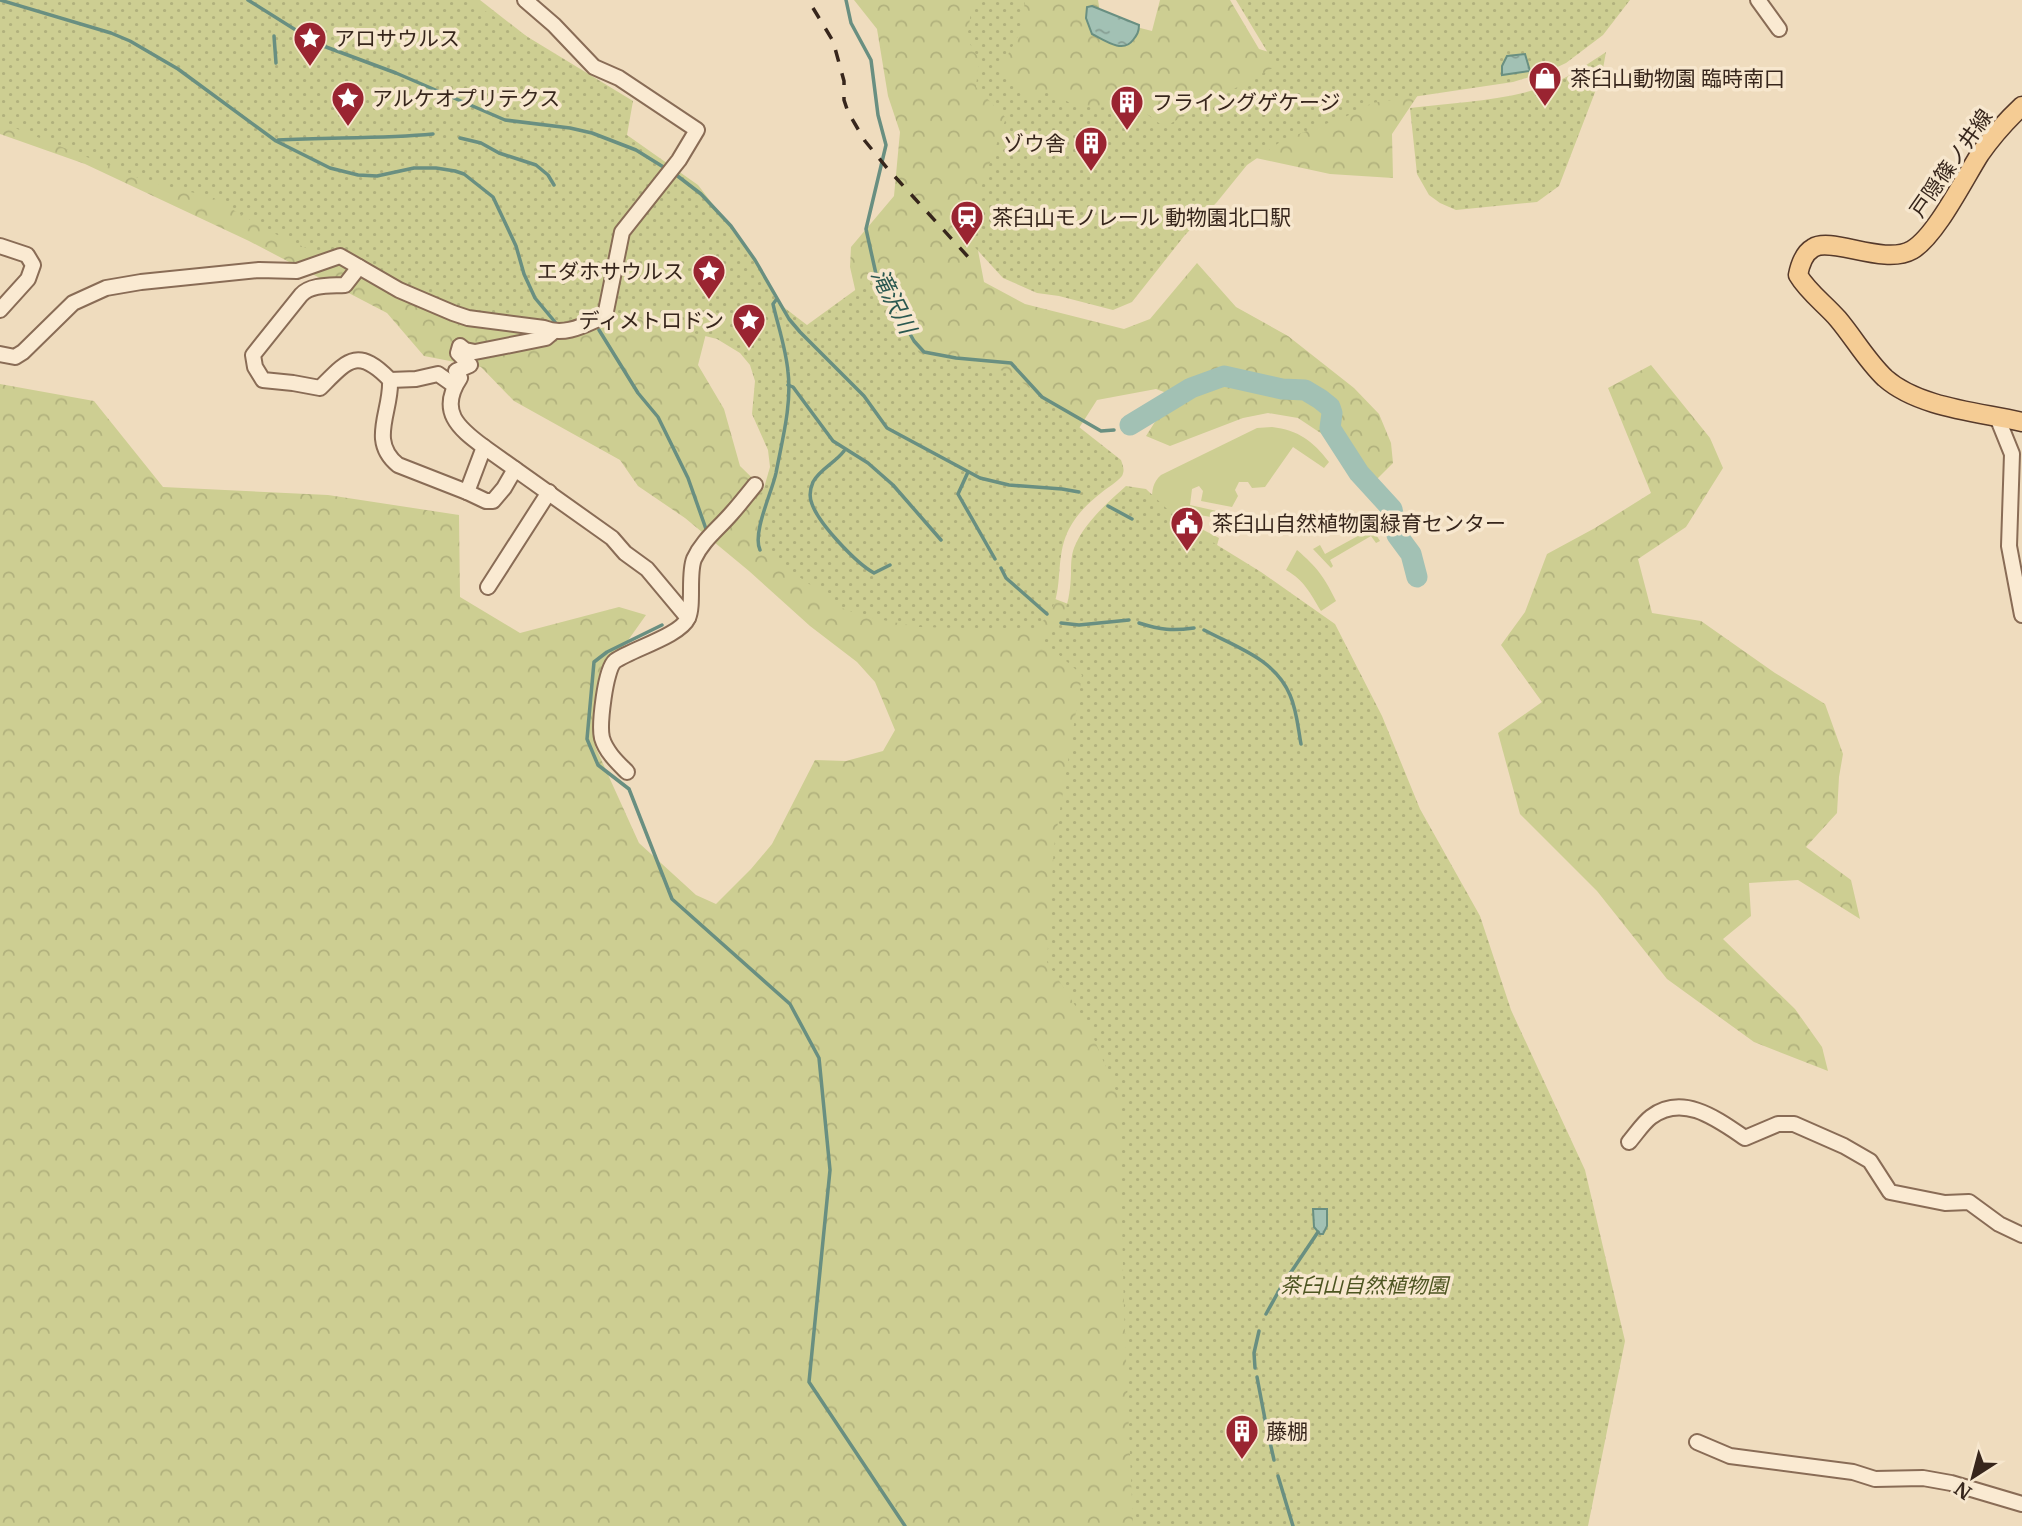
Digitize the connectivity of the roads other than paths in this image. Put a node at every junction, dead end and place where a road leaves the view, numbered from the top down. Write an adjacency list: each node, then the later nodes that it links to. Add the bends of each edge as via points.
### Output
1 (525, 0): 8 (street, via 594,67 619,78 697,130 622,232 605,316)
2 (1758, 0): 3 (street)
3 (1779, 29)
4 (2022, 106): 12 (main road, 戸隠篠ノ井線, via 1982,152 1926,238 1911,251 1882,254 1824,244 1806,255 1798,275 1896,387 1919,399)
5 (0, 246): 7 (street, via 27,255 33,265 29,279)
6 (359, 267): 8 (street, via 453,313); 9 (street, via 340,256 297,271 258,270 106,288 73,303 15,357); 10 (street, via 345,285 306,290 253,355 255,367 263,380 320,388 345,363 364,360)
7 (0, 310)
8 (553, 332): 11 (street, via 546,338 475,352 460,346 457,353 470,365 456,372 460,377)
9 (0, 354)
10 (390, 380): 11 (street, via 438,374); 17 (street, via 382,428 389,458)
11 (455, 386): 14 (street, via 450,400 454,419)
12 (1997, 417): 13 (main road, 戸隠篠ノ井線); 20 (street, via 2012,454 2009,545)
13 (2022, 422)
14 (484, 447): 15 (street); 17 (street)
15 (514, 469): 17 (street, via 493,501); 18 (street)
16 (754, 485): 21 (street, via 693,561)
17 (467, 492)
18 (549, 492): 19 (street); 21 (street, via 647,569)
19 (488, 587)
20 (2022, 615)
21 (688, 618): 22 (street, via 664,637 613,663 607,676 602,738)
22 (627, 772)
23 (1629, 1142): 24 (street, via 1650,1118 1671,1107 1697,1110 1745,1138 1778,1124 1794,1124 1870,1161 1890,1192 1945,1203 1969,1202)
24 (2022, 1235)
25 (1697, 1442): 26 (street, via 1730,1456 1875,1479 1942,1481)
26 (2022, 1504)

